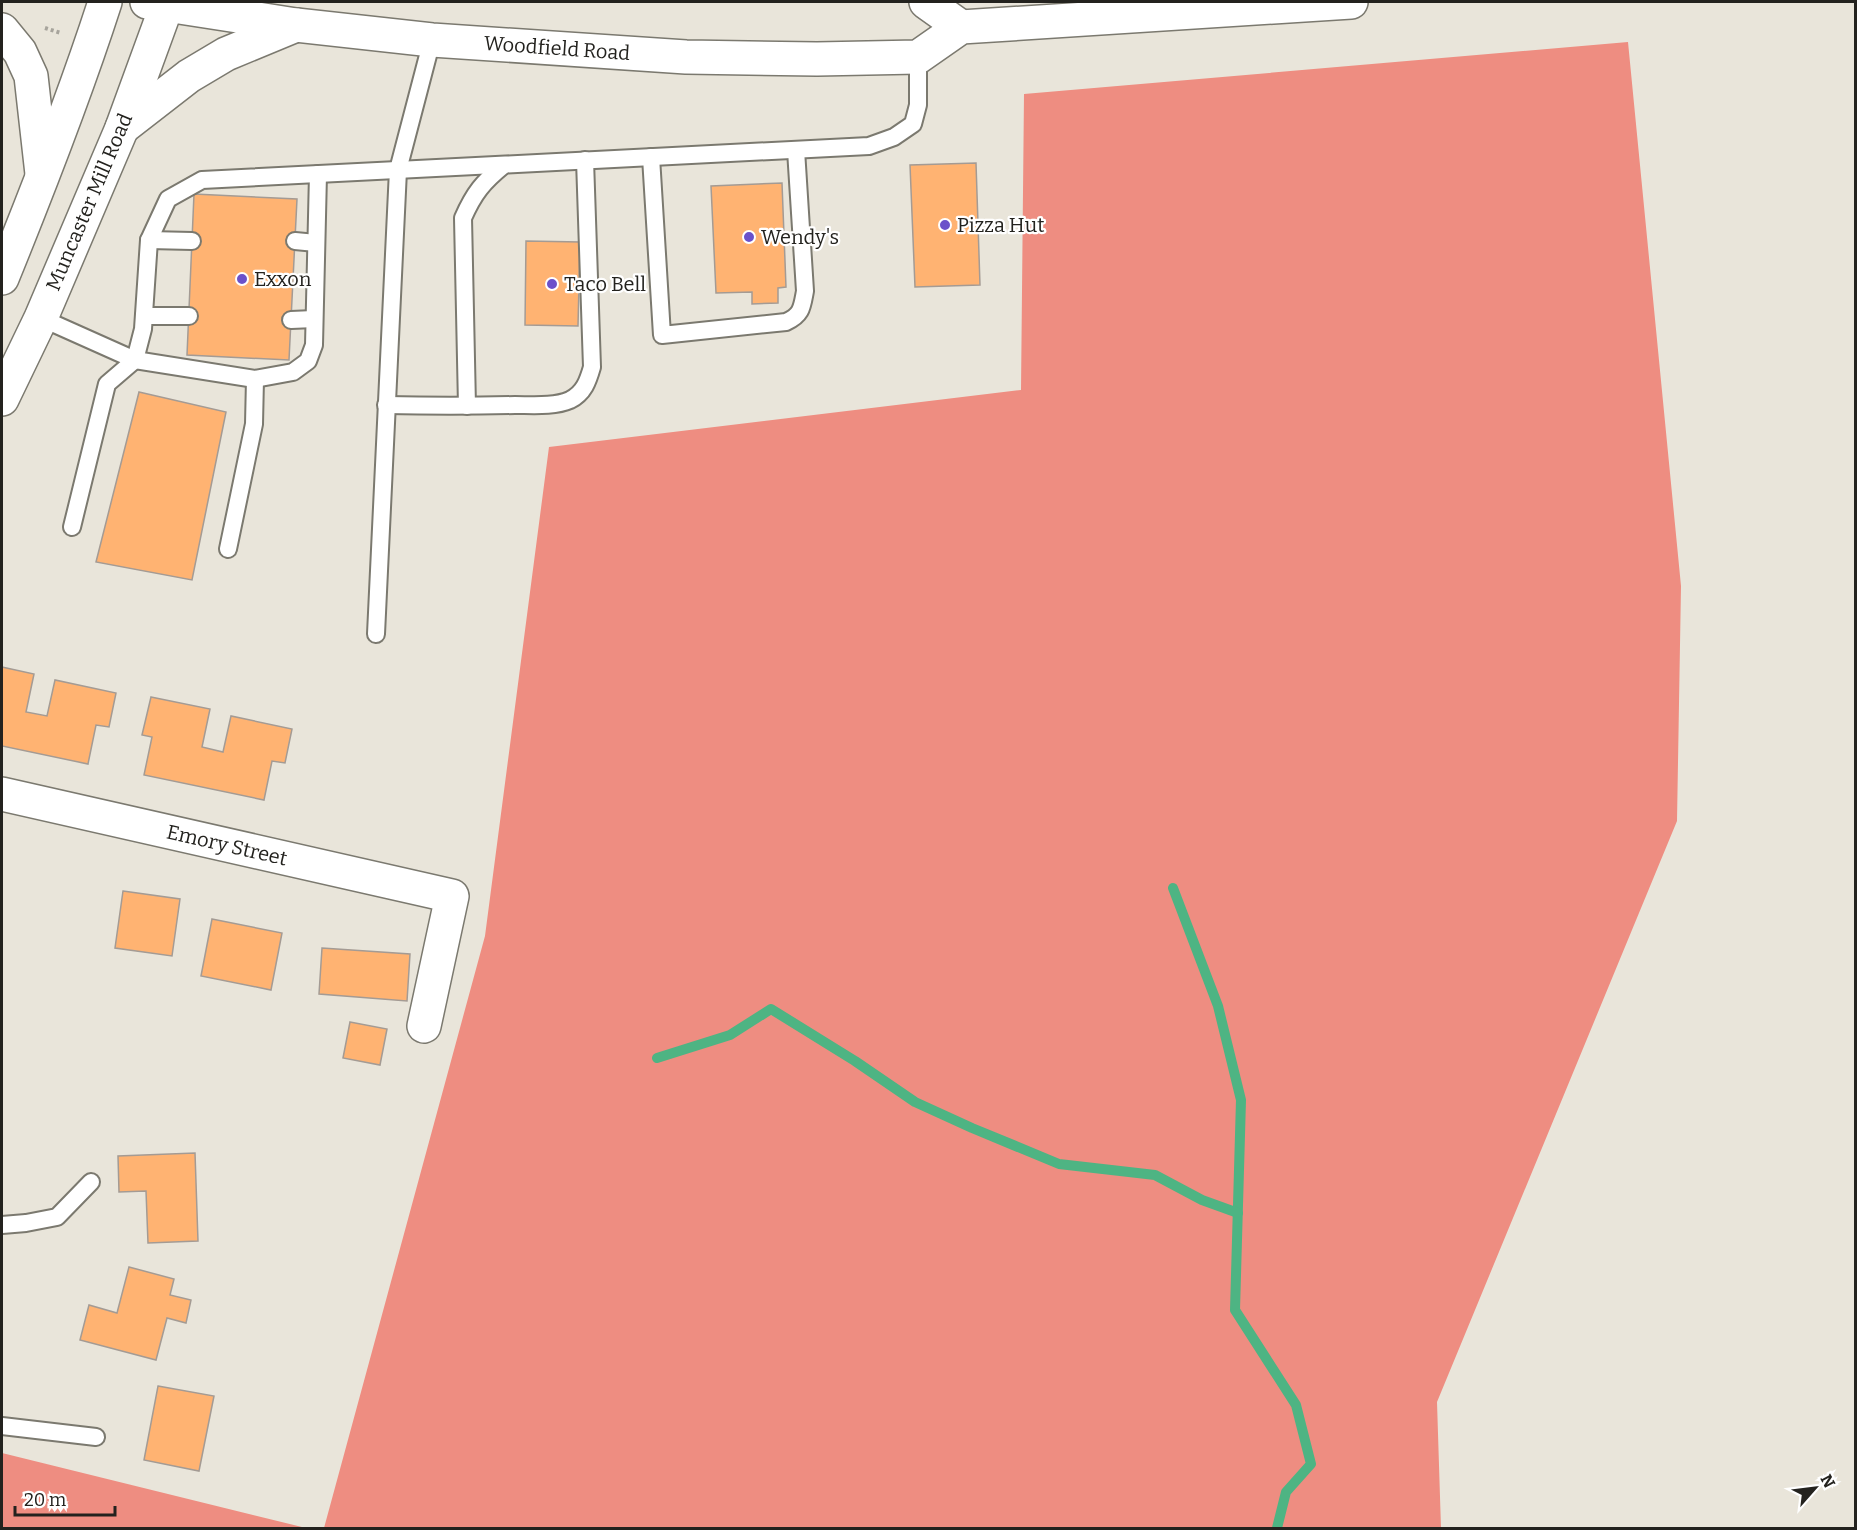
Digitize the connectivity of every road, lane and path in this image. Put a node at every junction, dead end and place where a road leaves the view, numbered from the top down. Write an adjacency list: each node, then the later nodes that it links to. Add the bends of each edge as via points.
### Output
1 (105, 2): 18 (main road)
2 (926, 2): 7 (main road)
3 (1342, 2): 4 (main road); 7 (main road)
4 (1351, 2)
5 (160, 3): 6 (main road, Woodfield Road); 11 (main road, Muncaster Mill Road)
6 (296, 26): 9 (main road, Woodfield Road); 11 (main road, via 226,54 189,76)
7 (961, 27): 10 (main road)
8 (2, 30): 18 (main road, via 20,52 31,76)
9 (432, 40): 10 (main road, Woodfield Road, via 686,57); 16 (lane)
10 (918, 57): 12 (lane, via 918,105 913,124 894,137 869,146)
11 (122, 128): 26 (main road, Muncaster Mill Road)
12 (796, 150): 13 (lane); 13 (lane, via 805,291 796,317 786,322 662,335)
13 (651, 157): 14 (lane)
14 (585, 160): 15 (lane); 33 (lane, via 592,367 588,382 568,401 548,405)
15 (504, 165): 16 (lane); 33 (lane, via 485,180 463,218)
16 (398, 170): 17 (lane); 32 (lane)
17 (318, 174): 19 (lane, via 202,180 168,199); 22 (lane)
18 (42, 179): 23 (main road)
19 (149, 240): 20 (lane); 24 (lane)
20 (192, 241)
21 (295, 241): 22 (lane)
22 (316, 243): 27 (lane)
23 (2, 278)
24 (144, 315): 25 (lane); 29 (lane)
25 (189, 316)
26 (41, 318): 29 (lane); 31 (main road, Muncaster Mill Road)
27 (314, 319): 28 (lane); 30 (lane, via 314,345 308,362 293,372)
28 (291, 320)
29 (135, 360): 30 (lane); 34 (lane, via 107,384)
30 (255, 379): 35 (lane, via 255,424)
31 (2, 399)
32 (386, 405): 33 (lane); 36 (lane)
33 (467, 406)
34 (72, 527)
35 (228, 549)
36 (376, 633)
37 (2, 794): 38 (main road, Emory Street, via 452,896)
38 (424, 1026)
39 (91, 1182): 40 (lane, via 57,1217)
40 (2, 1225)
41 (2, 1426): 42 (lane)
42 (96, 1437)

